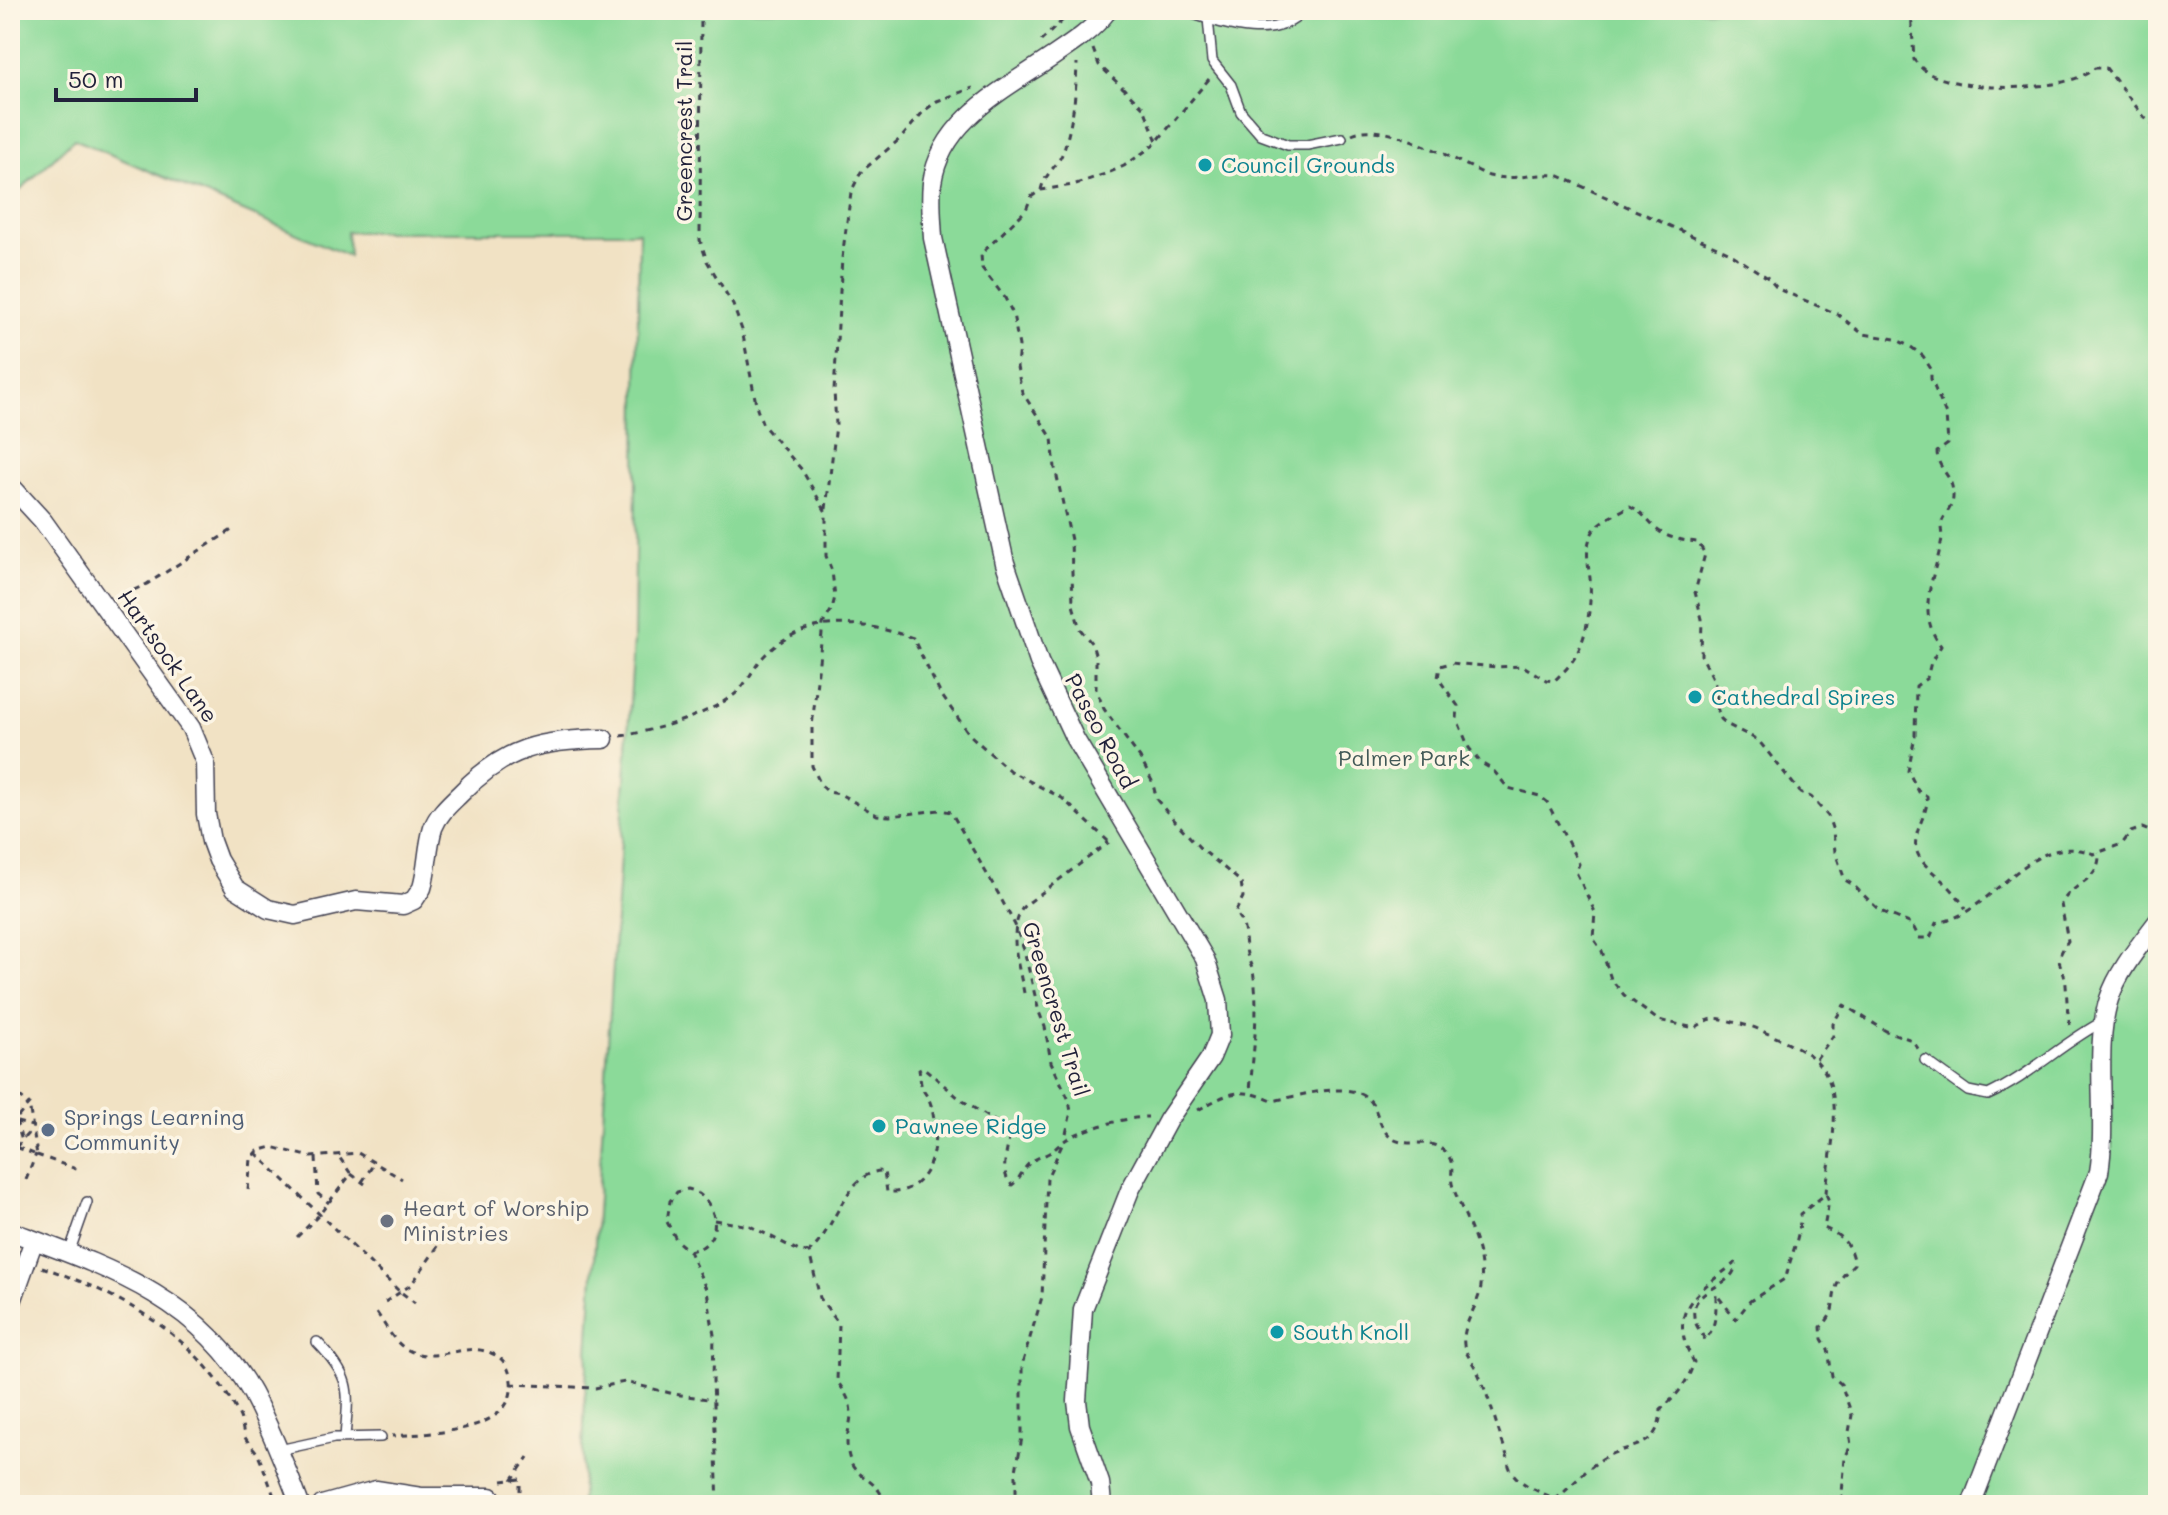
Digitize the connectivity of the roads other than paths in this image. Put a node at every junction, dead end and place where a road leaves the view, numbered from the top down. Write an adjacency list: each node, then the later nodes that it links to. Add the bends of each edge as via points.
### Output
1 (1108, 10): 23 (street, Paseo Road, via 1078,40 988,100 950,137 932,182 933,238 1005,563 1039,662 1075,739 1205,959 1218,1000 1220,1035 1211,1057 1130,1190 1083,1309 1077,1401)
2 (1181, 10): 4 (lane)
3 (1304, 10): 4 (lane, via 1295,21 1269,28)
4 (1208, 18): 5 (lane, via 1210,53 1217,69 1261,135 1288,145)
5 (1342, 138)
6 (10, 485): 7 (street, Hartsock Lane, via 43,521 183,714 203,753 214,852 235,888 268,909 295,915 356,901 408,903 422,888 437,819 480,776 526,747)
7 (604, 739)
8 (2156, 914): 9 (street, via 2115,985)
9 (2104, 1021): 10 (lane, via 1988,1095 1968,1091); 24 (street, via 2099,1172)
10 (1925, 1060)
11 (87, 1202): 14 (lane)
12 (10, 1231): 13 (street)
13 (34, 1240): 14 (street); 15 (street)
14 (69, 1253): 19 (street, via 121,1274 198,1326 236,1368)
15 (10, 1307)
16 (317, 1342): 17 (lane, via 346,1382)
17 (345, 1437): 18 (lane); 19 (lane)
18 (381, 1437)
19 (279, 1450): 20 (street)
20 (300, 1505)
21 (322, 1505): 22 (street, via 376,1490 421,1497 491,1497)
22 (491, 1505)
23 (1102, 1505)
24 (1971, 1505)

